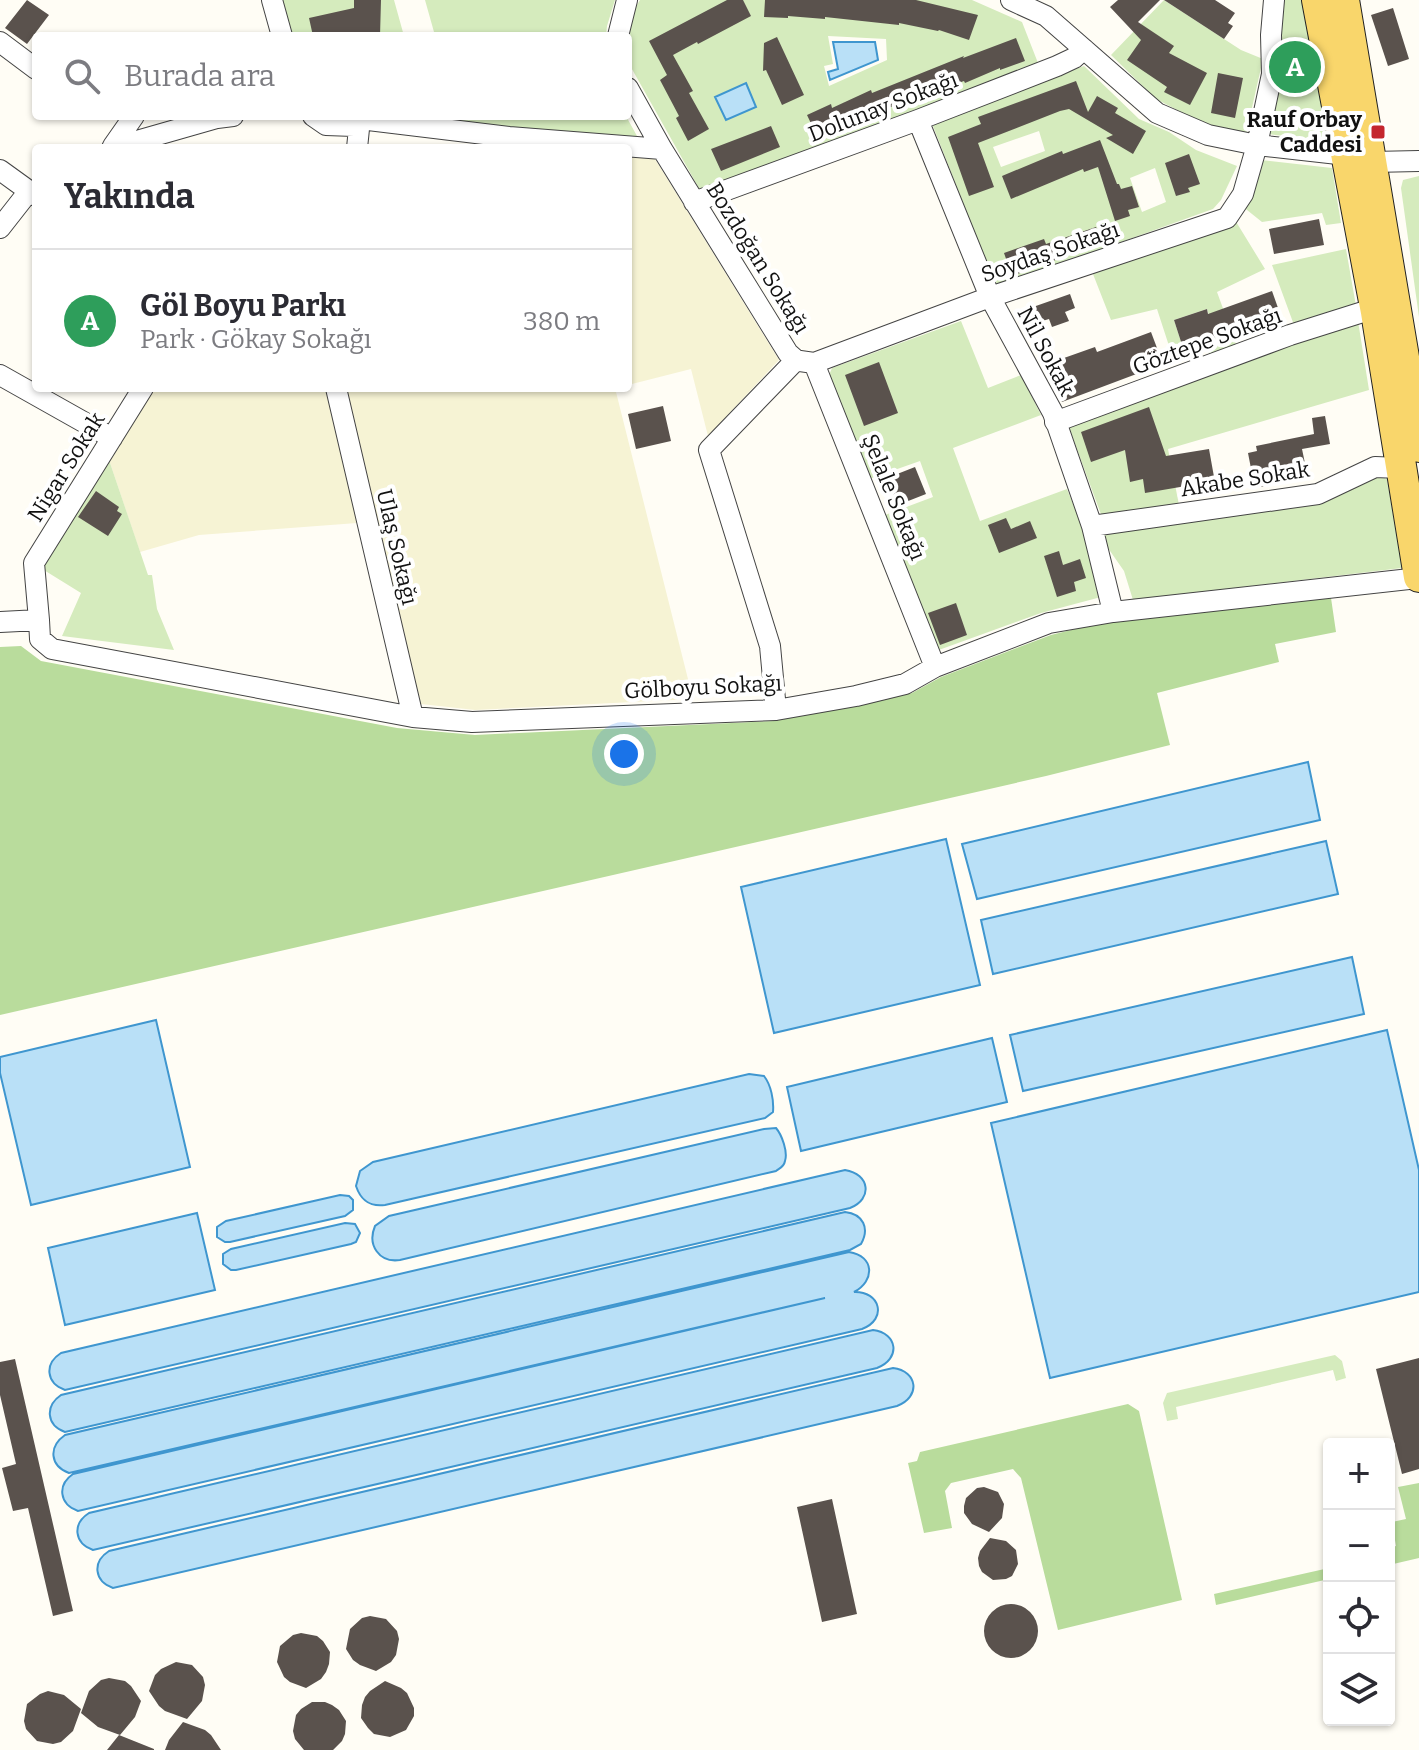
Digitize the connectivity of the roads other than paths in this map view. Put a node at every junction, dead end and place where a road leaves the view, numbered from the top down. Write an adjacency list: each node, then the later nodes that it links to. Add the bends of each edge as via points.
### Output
1 (272, 0): 7 (street)
2 (627, 0): 8 (street)
3 (1011, 0): 10 (street, via 1046,16)
4 (1274, 0): 25 (street, Soydaş Sokağı, via 1272,74)
5 (1317, 0): 28 (main road)
6 (1344, 0): 28 (main road)
7 (281, 32)
8 (619, 32)
9 (0, 42): 11 (street)
10 (1084, 49): 19 (street, Dolunay Sokağı, via 1057,66); 25 (street, via 1157,113 1208,135)
11 (32, 66)
12 (632, 95): 27 (street, Bozdoğan Sokağı)
13 (131, 120): 21 (street)
14 (210, 120): 22 (street)
15 (319, 120): 16 (street, via 354,126)
16 (359, 120)
17 (360, 120): 23 (street)
18 (366, 120): 20 (street)
19 (918, 120): 32 (street, Dolunay Sokağı); 34 (street, Nil Sokak)
20 (510, 143): 24 (street)
21 (114, 144)
22 (123, 144)
23 (357, 144)
24 (535, 144)
25 (1257, 145): 28 (street); 34 (street, Soydaş Sokağı, via 1243,194 1227,218)
26 (632, 148): 27 (street)
27 (662, 149): 32 (street, Bozdoğan Sokağı)
28 (1360, 158): 29 (street); 35 (main road); 42 (main road)
29 (1419, 161)
30 (0, 170): 31 (street)
31 (32, 193): 33 (street)
32 (694, 202): 36 (street, Bozdoğan Sokağı, via 788,353)
33 (0, 228)
34 (990, 297): 36 (street, Soydaş Sokağı); 40 (street, Nil Sokak)
35 (1376, 312): 40 (street, Göztepe Sokağı, via 1290,335); 42 (main road)
36 (805, 362): 48 (street, Şelale Sokağı); 49 (street, Bozdoğan Sokağı, via 709,450 770,646)
37 (0, 375): 41 (street)
38 (141, 392): 41 (street, Nigar Sokak)
39 (337, 392): 50 (street, Ulaş Sokağı)
40 (1055, 422): 43 (street, Nil Sokak)
41 (112, 438): 46 (street, Nigar Sokak, via 34,563)
42 (1410, 457): 43 (street, Akabe Sokak, via 1318,494); 44 (main road)
43 (1092, 526): 45 (street, Nil Sokak)
44 (1419, 577): 45 (street, Gölboyu Sokağı)
45 (1113, 612): 48 (street, Gölboyu Sokağı, via 1049,623)
46 (39, 620): 47 (street); 50 (street, Gölboyu Sokağı, via 40,639 52,649)
47 (0, 622)
48 (935, 667): 49 (street, Gölboyu Sokağı, via 905,684)
49 (776, 710): 50 (street, Gölboyu Sokağı, via 472,722)
50 (413, 717)

